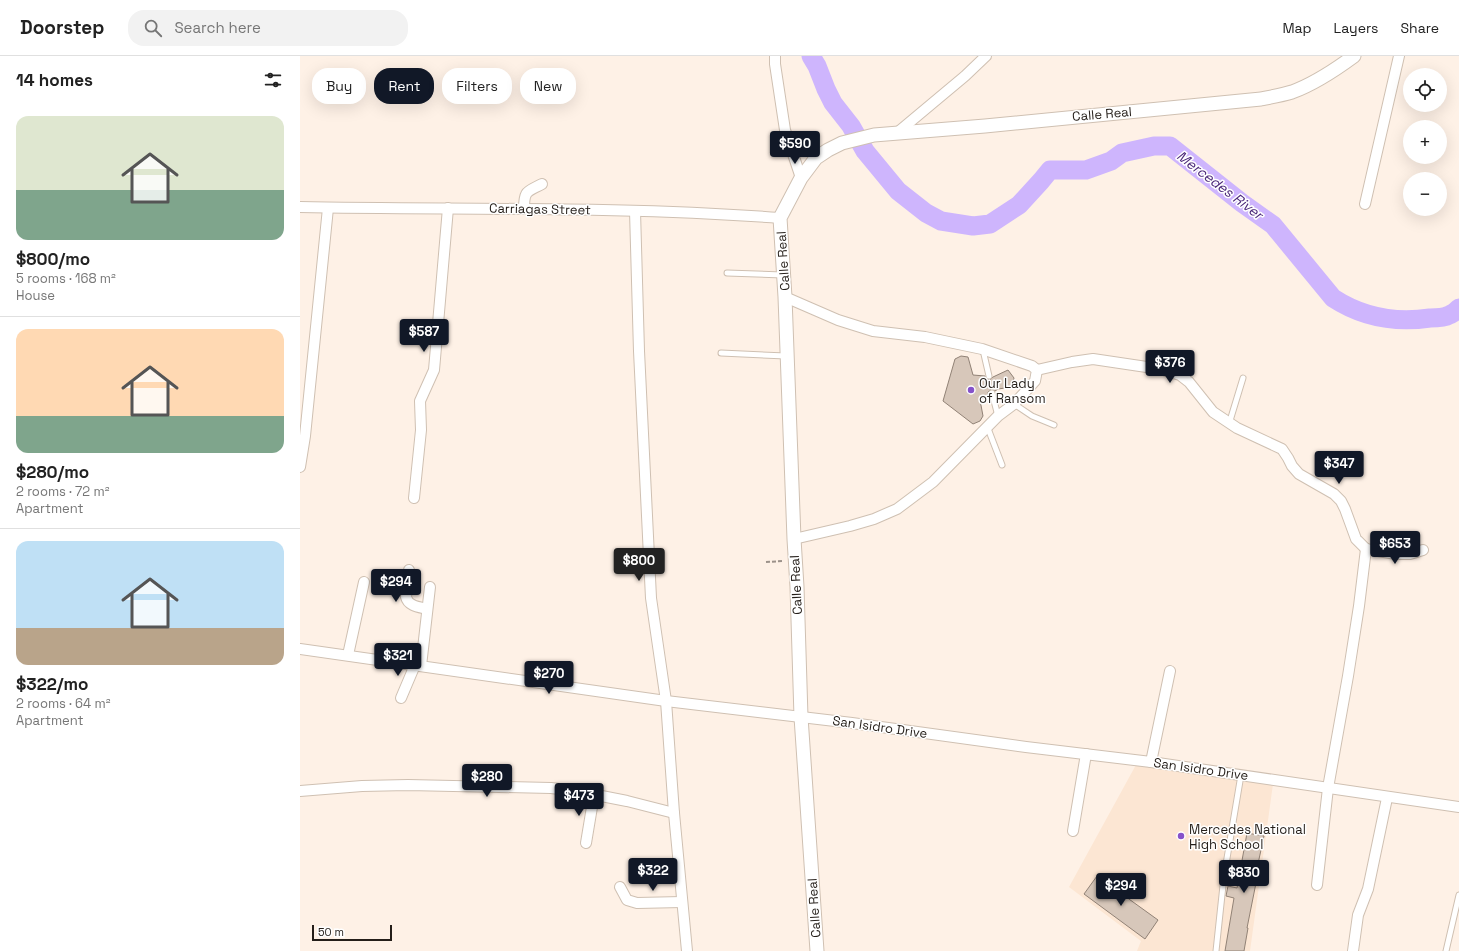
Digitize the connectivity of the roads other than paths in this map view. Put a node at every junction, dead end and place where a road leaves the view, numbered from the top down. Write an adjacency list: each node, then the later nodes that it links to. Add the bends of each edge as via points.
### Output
1 (775, 56): 6 (street, via 785,130)
2 (986, 56): 5 (street)
3 (1354, 56): 5 (street, Calle Real, via 1310,84 1291,92 1261,99)
4 (1399, 56): 8 (street)
5 (898, 132): 6 (street, Calle Real, via 842,143 816,158)
6 (801, 178): 14 (street, Calle Real)
7 (542, 184): 12 (street, via 525,195)
8 (1365, 204)
9 (300, 207): 10 (street, Carriagas Street)
10 (328, 208): 11 (street, Carriagas Street); 31 (street)
11 (448, 208): 12 (street, Carriagas Street); 32 (street, via 434,370 420,400 421,430)
12 (524, 208): 13 (street, Carriagas Street)
13 (635, 211): 14 (street, Carriagas Street); 45 (street, via 651,598)
14 (780, 218): 16 (street, Calle Real)
15 (727, 274): 16 (lane)
16 (784, 275): 17 (street, Calle Real)
17 (785, 297): 18 (street, via 838,320 873,331 925,336); 20 (street, Calle Real)
18 (982, 349): 21 (street); 22 (lane)
19 (721, 353): 20 (lane)
20 (787, 356): 33 (street, Calle Real)
21 (1037, 370): 25 (street, via 1035,381); 27 (street, via 1093,359 1160,369 1180,375 1189,382 1213,412)
22 (988, 376)
23 (1243, 378): 27 (lane)
24 (992, 393): 26 (lane)
25 (1014, 404): 26 (street); 28 (lane, via 1032,416)
26 (998, 416): 29 (street)
27 (1229, 424): 34 (street, via 1282,449 1300,474 1337,497 1346,509 1356,539)
28 (1054, 425)
29 (987, 426): 30 (lane); 33 (street, via 933,482 897,509 850,526)
30 (1002, 466)
31 (300, 467)
32 (414, 498)
33 (794, 538): 46 (street, Calle Real)
34 (1366, 549): 35 (street, via 1396,554 1410,554); 50 (street, via 1348,676)
35 (1423, 550)
36 (409, 570): 39 (street, via 407,600 410,604)
37 (364, 582): 41 (street)
38 (430, 587): 39 (street)
39 (427, 609): 42 (street)
40 (300, 649): 41 (street, San Isidro Drive)
41 (348, 655): 42 (street, San Isidro Drive)
42 (418, 665): 44 (street); 45 (street, San Isidro Drive)
43 (1170, 671): 48 (street)
44 (401, 698)
45 (666, 701): 46 (street, San Isidro Drive); 55 (street)
46 (802, 717): 47 (street, San Isidro Drive); 63 (street, Calle Real)
47 (1086, 754): 48 (street, San Isidro Drive); 56 (street)
48 (1151, 762): 49 (street, San Isidro Drive)
49 (1241, 775): 50 (street, San Isidro Drive); 64 (lane, via 1224,876)
50 (1328, 788): 53 (street, San Isidro Drive); 58 (street)
51 (300, 791): 52 (street, via 408,785 551,788)
52 (594, 795): 55 (street); 57 (street)
53 (1387, 798): 54 (street, San Isidro Drive); 65 (street, via 1368,889 1358,915)
54 (1459, 808)
55 (674, 813): 61 (street)
56 (1073, 832)
57 (586, 843)
58 (1317, 885)
59 (620, 887): 61 (street, via 627,900 632,902)
60 (1459, 895): 66 (lane)
61 (682, 902): 62 (street)
62 (687, 951)
63 (817, 951)
64 (1216, 951)
65 (1353, 951)
66 (1446, 951)

